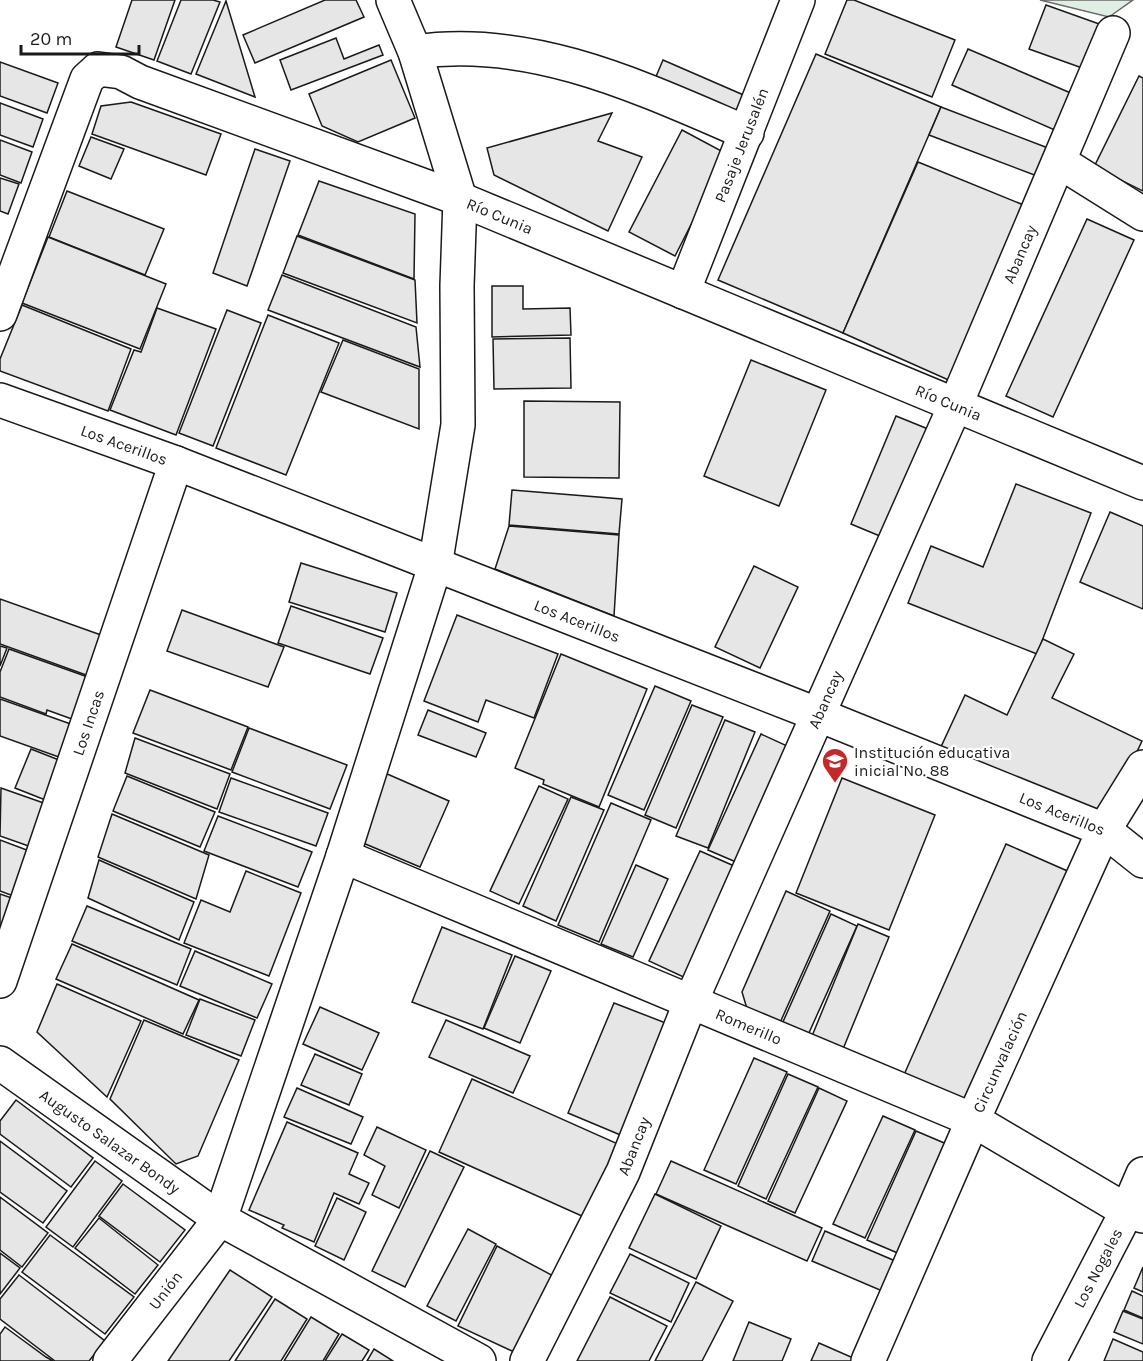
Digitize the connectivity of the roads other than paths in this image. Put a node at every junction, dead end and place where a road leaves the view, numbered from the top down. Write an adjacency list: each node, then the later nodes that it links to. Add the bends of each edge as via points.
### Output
1 (393, 0): 4 (street, Unión)
2 (798, 0): 5 (street, Pasaje Jerusalén)
3 (1113, 33): 6 (street, Abancay)
4 (415, 52): 5 (street, via 446,48 556,61 643,88); 7 (street, Unión)
5 (747, 133): 9 (street, Pasaje Jerusalén)
6 (1059, 162): 8 (street); 12 (street, Abancay)
7 (460, 199): 9 (street, Río Cunia); 10 (street, Río Cunia, via 121,72 98,69 87,79); 15 (street, Unión, via 458,425)
8 (1143, 214)
9 (683, 292): 12 (street, Río Cunia)
10 (0, 314)
11 (0, 400): 13 (street, Los Acerillos)
12 (955, 406): 14 (street, Río Cunia); 16 (street, Abancay)
13 (176, 463): 15 (street, Los Acerillos); 21 (street, Los Incas)
14 (1143, 483)
15 (435, 566): 16 (street, Los Acerillos); 19 (street, Unión)
16 (819, 715): 18 (street, Los Acerillos); 22 (street, Abancay)
17 (1143, 768): 18 (street, Circunvalación)
18 (1104, 830): 20 (street, Los Acerillos); 24 (street, Circunvalación)
19 (343, 856): 22 (street, Romerillo); 27 (street, Unión)
20 (1143, 861)
21 (0, 981)
22 (691, 1001): 24 (street, Romerillo); 30 (street, Abancay, via 623,1172)
23 (0, 1063): 27 (street, Augusto Salazar Bondy)
24 (973, 1120): 26 (street, Romerillo); 31 (street, Circunvalación)
25 (1143, 1174): 26 (street, Los Nogales)
26 (1135, 1214): 32 (street, Los Nogales)
27 (220, 1219): 28 (street, Unión); 29 (street, Augusto Salazar Bondy)
28 (110, 1361)
29 (479, 1361)
30 (527, 1361)
31 (868, 1361)
32 (1049, 1361)

